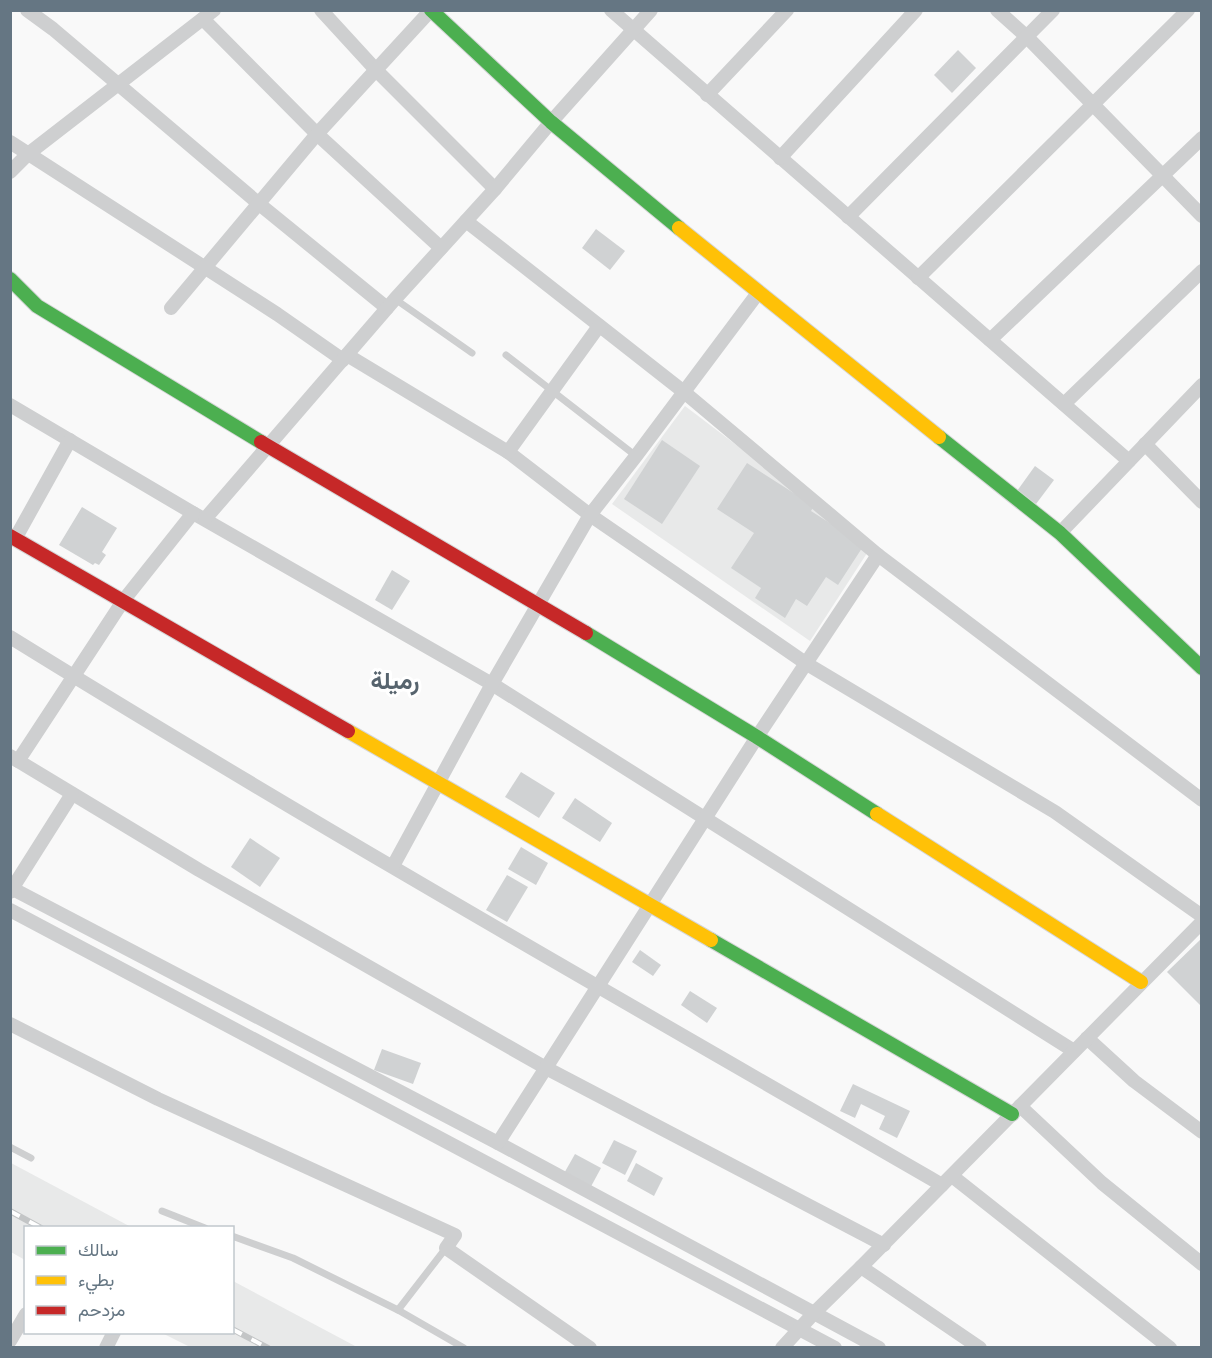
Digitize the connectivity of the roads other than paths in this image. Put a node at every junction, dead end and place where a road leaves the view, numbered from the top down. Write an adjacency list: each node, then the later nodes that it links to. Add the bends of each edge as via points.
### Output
1 (27, 10): 16 (street)
2 (214, 10): 12 (street)
3 (321, 10): 15 (street)
4 (431, 10): 15 (street); 19 (street)
5 (611, 10): 13 (street)
6 (651, 10): 13 (street)
7 (787, 10): 17 (street)
8 (916, 10): 24 (street)
9 (997, 10): 14 (street)
10 (1053, 10): 14 (street)
11 (1188, 10): 18 (street)
12 (203, 19): 16 (street); 20 (street)
13 (633, 31): 17 (street); 19 (street)
14 (1027, 37): 18 (street); 30 (street)
15 (376, 70): 20 (street); 27 (street)
16 (119, 84): 23 (street); 28 (street)
17 (707, 95): 24 (street)
18 (1093, 105): 26 (street); 35 (street)
19 (551, 122): 27 (street); 37 (street)
20 (317, 134): 28 (street); 32 (street)
21 (1202, 138): 26 (street)
22 (10, 142): 23 (street)
23 (28, 154): 25 (street); 33 (street)
24 (780, 158): 30 (street)
25 (10, 172)
26 (1162, 176): 29 (street); 41 (street)
27 (495, 189): 31 (street)
28 (258, 203): 33 (street); 38 (street)
29 (1202, 216)
30 (848, 217): 35 (street)
31 (466, 221): 32 (street); 40 (street)
32 (441, 248): 38 (street)
33 (205, 268): 39 (street); 44 (street)
34 (1202, 271): 48 (street)
35 (918, 278): 41 (street)
36 (10, 279): 52 (street, via 37,306)
37 (758, 293): 47 (street); 59 (street)
38 (391, 303): 42 (lane); 44 (street)
39 (171, 308)
40 (599, 326): 46 (street); 47 (street)
41 (990, 340): 48 (street)
42 (472, 352)
43 (506, 355): 46 (lane)
44 (345, 358): 52 (street); 53 (street)
45 (1202, 385): 51 (street)
46 (552, 391): 53 (street); 54 (lane)
47 (684, 392): 54 (street); 61 (street)
48 (1064, 404): 55 (street)
49 (10, 405): 50 (street)
50 (70, 440): 58 (street); 60 (street)
51 (1145, 444): 55 (street); 56 (street)
52 (267, 446): 58 (street); 63 (street)
53 (508, 452): 57 (street)
54 (636, 456): 57 (street)
55 (1129, 461): 59 (street)
56 (1199, 494)
57 (590, 515): 63 (street); 65 (street)
58 (199, 516): 62 (street); 68 (street)
59 (1060, 532): 66 (street)
60 (13, 538): 62 (street)
61 (878, 555): 65 (street); 73 (street)
62 (123, 601): 67 (street); 71 (street)
63 (538, 604): 68 (street); 69 (street)
64 (10, 637): 67 (street)
65 (807, 664): 69 (street); 79 (street, via 1055,812)
66 (1202, 668)
67 (74, 676): 70 (street); 75 (street)
68 (492, 684): 71 (street); 74 (street)
69 (757, 737): 74 (street); 81 (street)
70 (14, 758): 72 (street)
71 (438, 783): 75 (street); 77 (street)
72 (72, 794): 76 (street); 86 (street)
73 (1202, 800)
74 (705, 818): 77 (street); 85 (street)
75 (393, 866): 82 (street)
76 (12, 891): 89 (street)
77 (650, 905): 82 (street); 87 (street)
78 (10, 910): 103 (street)
79 (1202, 916)
80 (1202, 922): 81 (street)
81 (1142, 982): 84 (street)
82 (598, 987): 86 (street); 92 (street)
83 (10, 1024): 97 (street, via 158,1099 455,1235)
84 (1087, 1038): 85 (street); 88 (street, via 1134,1081)
85 (1074, 1051): 87 (street)
86 (546, 1068): 89 (street); 96 (street)
87 (1016, 1110): 92 (street); 98 (street)
88 (1202, 1132)
89 (498, 1143): 101 (street)
90 (10, 1147): 91 (lane)
91 (31, 1158)
92 (947, 1180): 96 (street); 111 (street)
93 (162, 1210): 94 (lane)
94 (202, 1226)
95 (234, 1237): 100 (lane, via 293,1258)
96 (884, 1245): 99 (street)
97 (446, 1248): 100 (lane); 106 (street)
98 (1202, 1264)
99 (861, 1268): 101 (street); 110 (street)
100 (398, 1310): 105 (lane)
101 (814, 1313): 103 (street); 109 (street)
102 (24, 1317): 104 (street)
103 (800, 1329): 107 (street); 108 (street)
104 (10, 1341)
105 (464, 1347)
106 (590, 1347)
107 (782, 1347)
108 (835, 1347)
109 (879, 1347)
110 (980, 1347)
111 (1170, 1347)

